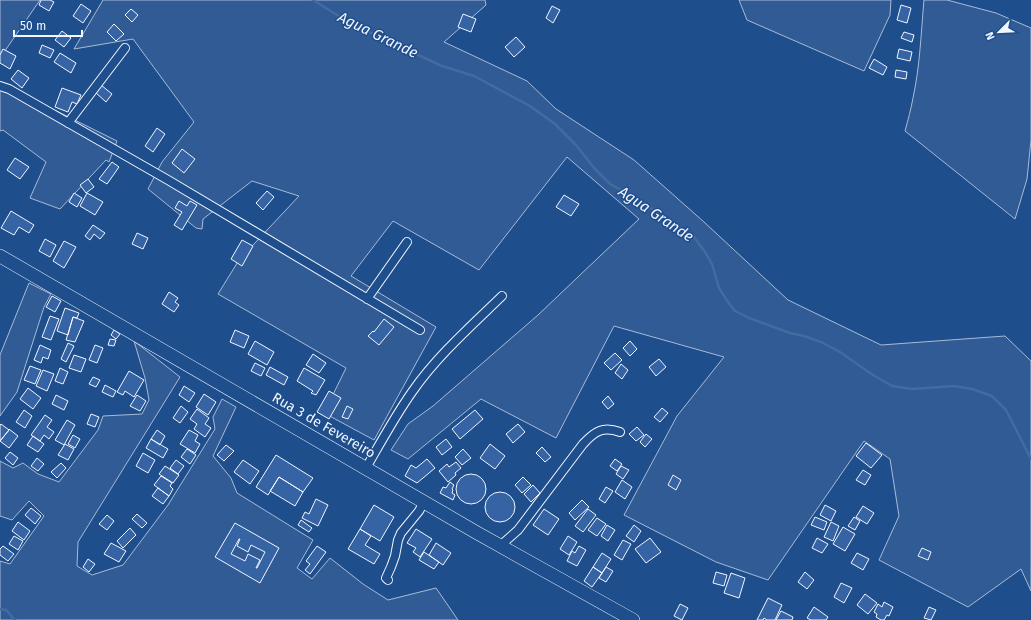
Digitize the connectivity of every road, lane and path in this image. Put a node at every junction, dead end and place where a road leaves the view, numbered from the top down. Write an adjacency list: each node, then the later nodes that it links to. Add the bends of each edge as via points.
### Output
1 (124, 48): 3 (street)
2 (0, 86): 3 (street)
3 (68, 123): 7 (street)
4 (408, 242): 7 (street)
5 (0, 256): 10 (main road, Rua 3 de Fevereiro)
6 (502, 296): 10 (street, via 425,374)
7 (367, 299): 8 (street)
8 (420, 330)
9 (620, 432): 12 (street, via 605,429 590,436 518,530)
10 (366, 468): 11 (main road, Rua 3 de Fevereiro)
11 (424, 502): 12 (main road, Rua 3 de Fevereiro); 13 (street, via 401,533 386,578)
12 (500, 546): 14 (main road, Rua 3 de Fevereiro)
13 (388, 580)
14 (633, 620)

